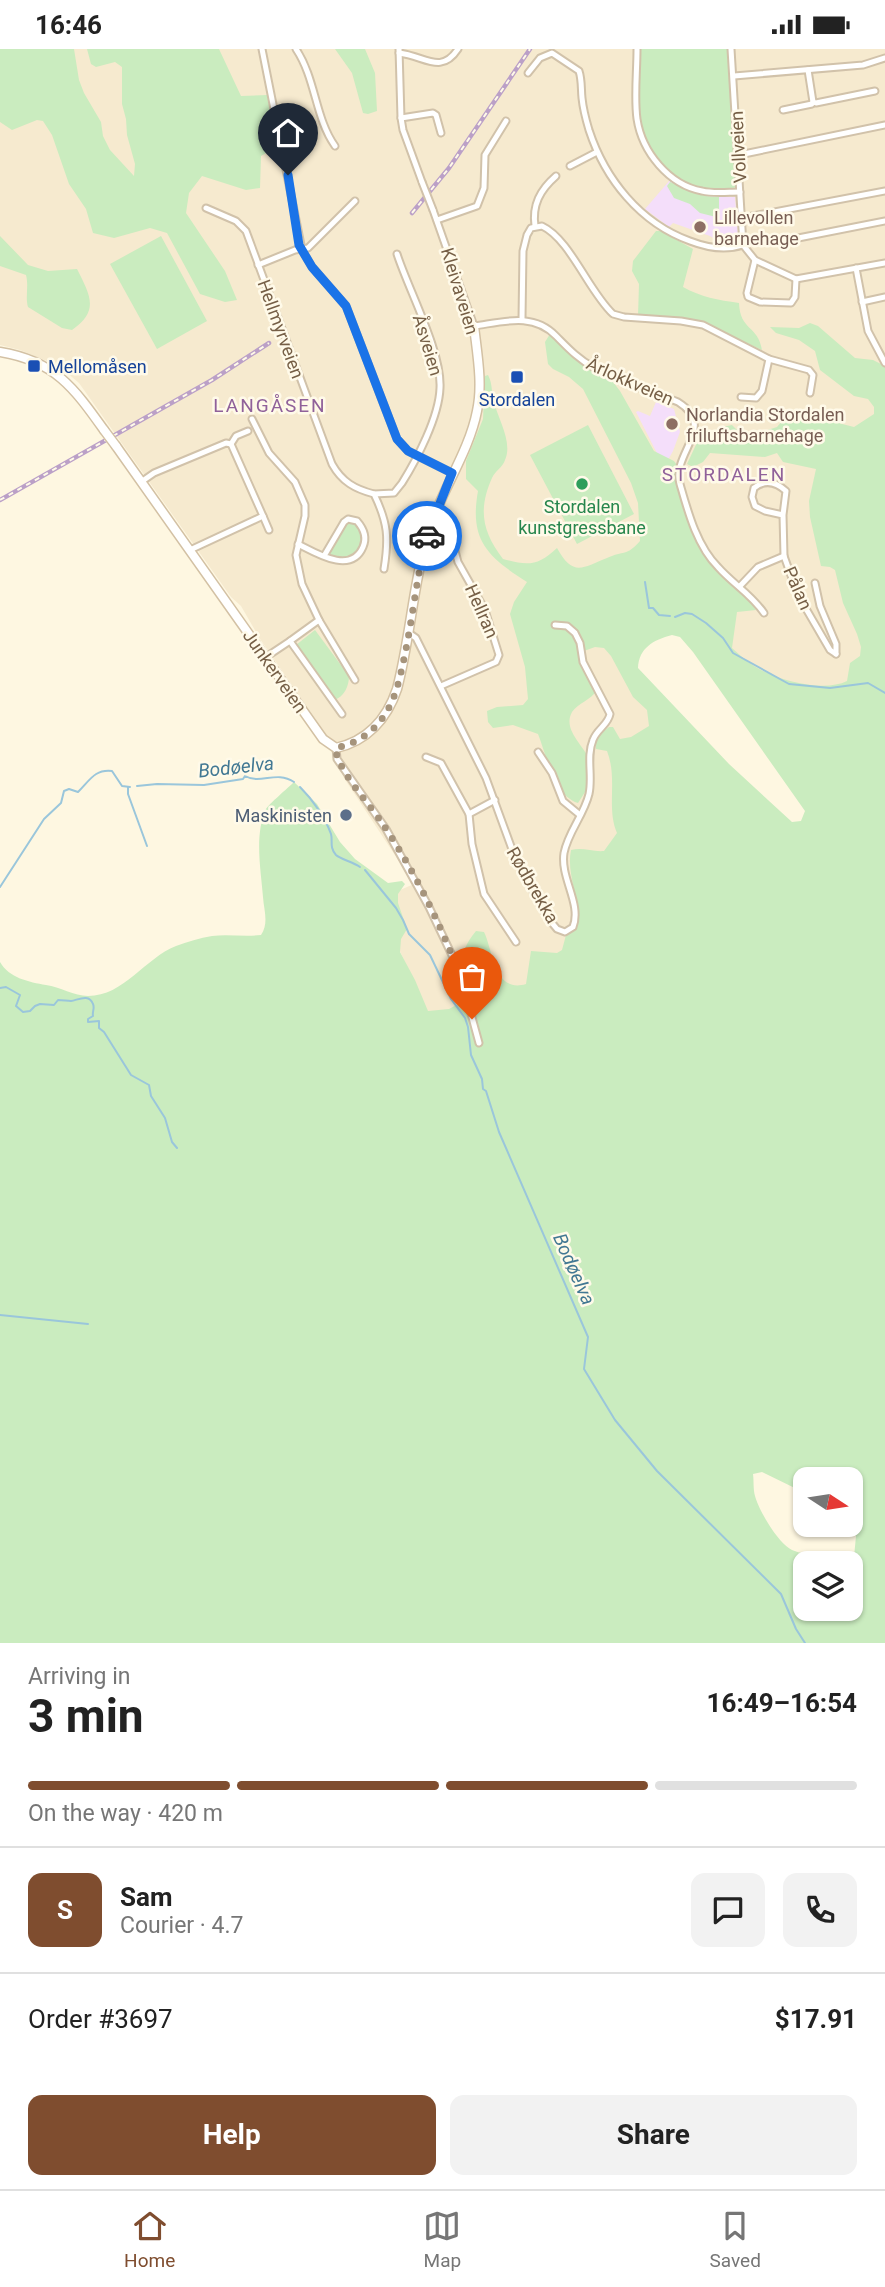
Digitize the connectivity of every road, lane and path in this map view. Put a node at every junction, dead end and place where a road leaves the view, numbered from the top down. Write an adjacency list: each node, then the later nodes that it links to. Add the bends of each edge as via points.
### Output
1 (262, 49): 33 (street)
2 (296, 49): 18 (street)
3 (458, 49): 6 (street, via 442,63)
4 (638, 49): 23 (street, via 637,118 650,153 667,173 692,188)
5 (731, 49): 10 (street, Vollveien)
6 (399, 51): 14 (street, Kleivaveien)
7 (885, 58): 8 (street, via 863,65)
8 (808, 70): 10 (street); 12 (street)
9 (528, 73): 19 (street, via 540,58 552,53 579,71)
10 (734, 76): 20 (street, Vollveien)
11 (875, 91): 12 (street)
12 (813, 101): 13 (street)
13 (783, 110)
14 (401, 118): 17 (street, via 433,113); 28 (street, Kleivaveien, bridge)
15 (506, 121): 28 (street, via 485,155 484,188 477,207)
16 (885, 125): 20 (street)
17 (441, 133)
18 (335, 146)
19 (597, 152): 21 (street); 32 (street, via 626,197 657,224 709,247)
20 (738, 155): 23 (street, Vollveien)
21 (570, 166)
22 (556, 176): 30 (street, via 536,202)
23 (740, 191): 27 (street, Vollveien)
24 (885, 191): 27 (street)
25 (355, 201): 33 (street)
26 (206, 208): 37 (street, Hellmyrveien, via 243,226)
27 (742, 218): 32 (street, Vollveien)
28 (437, 220): 43 (street, Kleivaveien)
29 (885, 221): 31 (street)
30 (535, 226): 42 (street, via 523,251); 46 (street, via 554,234 613,314 703,325)
31 (788, 240)
32 (743, 245): 35 (street)
33 (302, 250): 37 (street); 53 (street, via 346,306 390,425 401,446)
34 (397, 254): 53 (street, Åsveien, via 440,374 436,412)
35 (755, 260): 39 (street); 39 (street, via 747,293 755,301 791,303)
36 (885, 263): 38 (street)
37 (258, 265): 56 (street, Hellmyrveien, via 332,464 348,484)
38 (856, 268): 39 (street); 41 (street)
39 (796, 278)
40 (885, 297): 41 (street)
41 (862, 302): 44 (street, via 870,336)
42 (522, 319): 43 (street); 67 (street, Årlokkveien, via 549,329 590,366 687,409 695,428 679,466 681,487 702,546 715,565)
43 (474, 326): 54 (street, Kleivaveien, via 478,408)
44 (882, 350): 47 (street)
45 (0, 352): 55 (street, Junkerveien, bridge, via 58,374 79,395)
46 (769, 359): 48 (street, via 811,372); 49 (street, via 762,391 756,398)
47 (885, 363)
48 (810, 393)
49 (741, 397)
50 (252, 419): 61 (street, via 268,453 301,492 305,516)
51 (248, 431): 52 (street)
52 (231, 444): 55 (street, via 158,471); 59 (street)
53 (416, 456): 54 (street); 56 (street, Åsveien, via 397,491)
54 (452, 473): 57 (street, Kleivaveien)
55 (141, 482): 62 (street, Junkerveien)
56 (374, 494): 65 (street, via 388,530)
57 (437, 506): 71 (street, Kleivaveien, via 423,550); 75 (street, Hellran, via 445,514 458,562 485,610 499,655 496,662)
58 (783, 515): 58 (street, Pålan, via 755,506 754,488 767,482 786,491); 63 (street, Pålan)
59 (263, 516): 60 (street); 62 (street)
60 (269, 530)
61 (298, 544): 64 (street); 69 (street, via 302,584)
62 (190, 550): 73 (street, Junkerveien)
63 (784, 556): 66 (street, Pålan, via 798,595 836,654); 67 (street, via 758,567)
64 (324, 557): 64 (street, via 348,560 362,550 365,534 357,521 344,522)
65 (384, 569)
66 (815, 583)
67 (740, 586): 68 (street, Årlokkveien)
68 (764, 613)
69 (318, 621): 72 (street); 74 (street)
70 (555, 625): 82 (street, Rødbrekka, via 567,626 578,638 583,661 610,714 590,747 590,786)
71 (409, 633): 75 (street, Rødbrekka); 77 (street, Kleivaveien, via 397,689 386,713 366,735)
72 (290, 641): 73 (street); 76 (street)
73 (266, 657): 77 (street, Junkerveien, via 323,739)
74 (355, 680)
75 (441, 686): 80 (street, Rødbrekka)
76 (342, 714)
77 (336, 748): 84 (street, Junkerveien, via 337,758 390,836 447,944)
78 (538, 752): 82 (street, via 565,805)
79 (426, 757): 81 (street, via 444,766)
80 (495, 800): 81 (street); 82 (street, Rødbrekka, via 516,860 547,917 565,932 576,918 563,856)
81 (468, 814): 83 (street, via 481,889)
82 (580, 815)
83 (516, 942)
84 (479, 1043)

